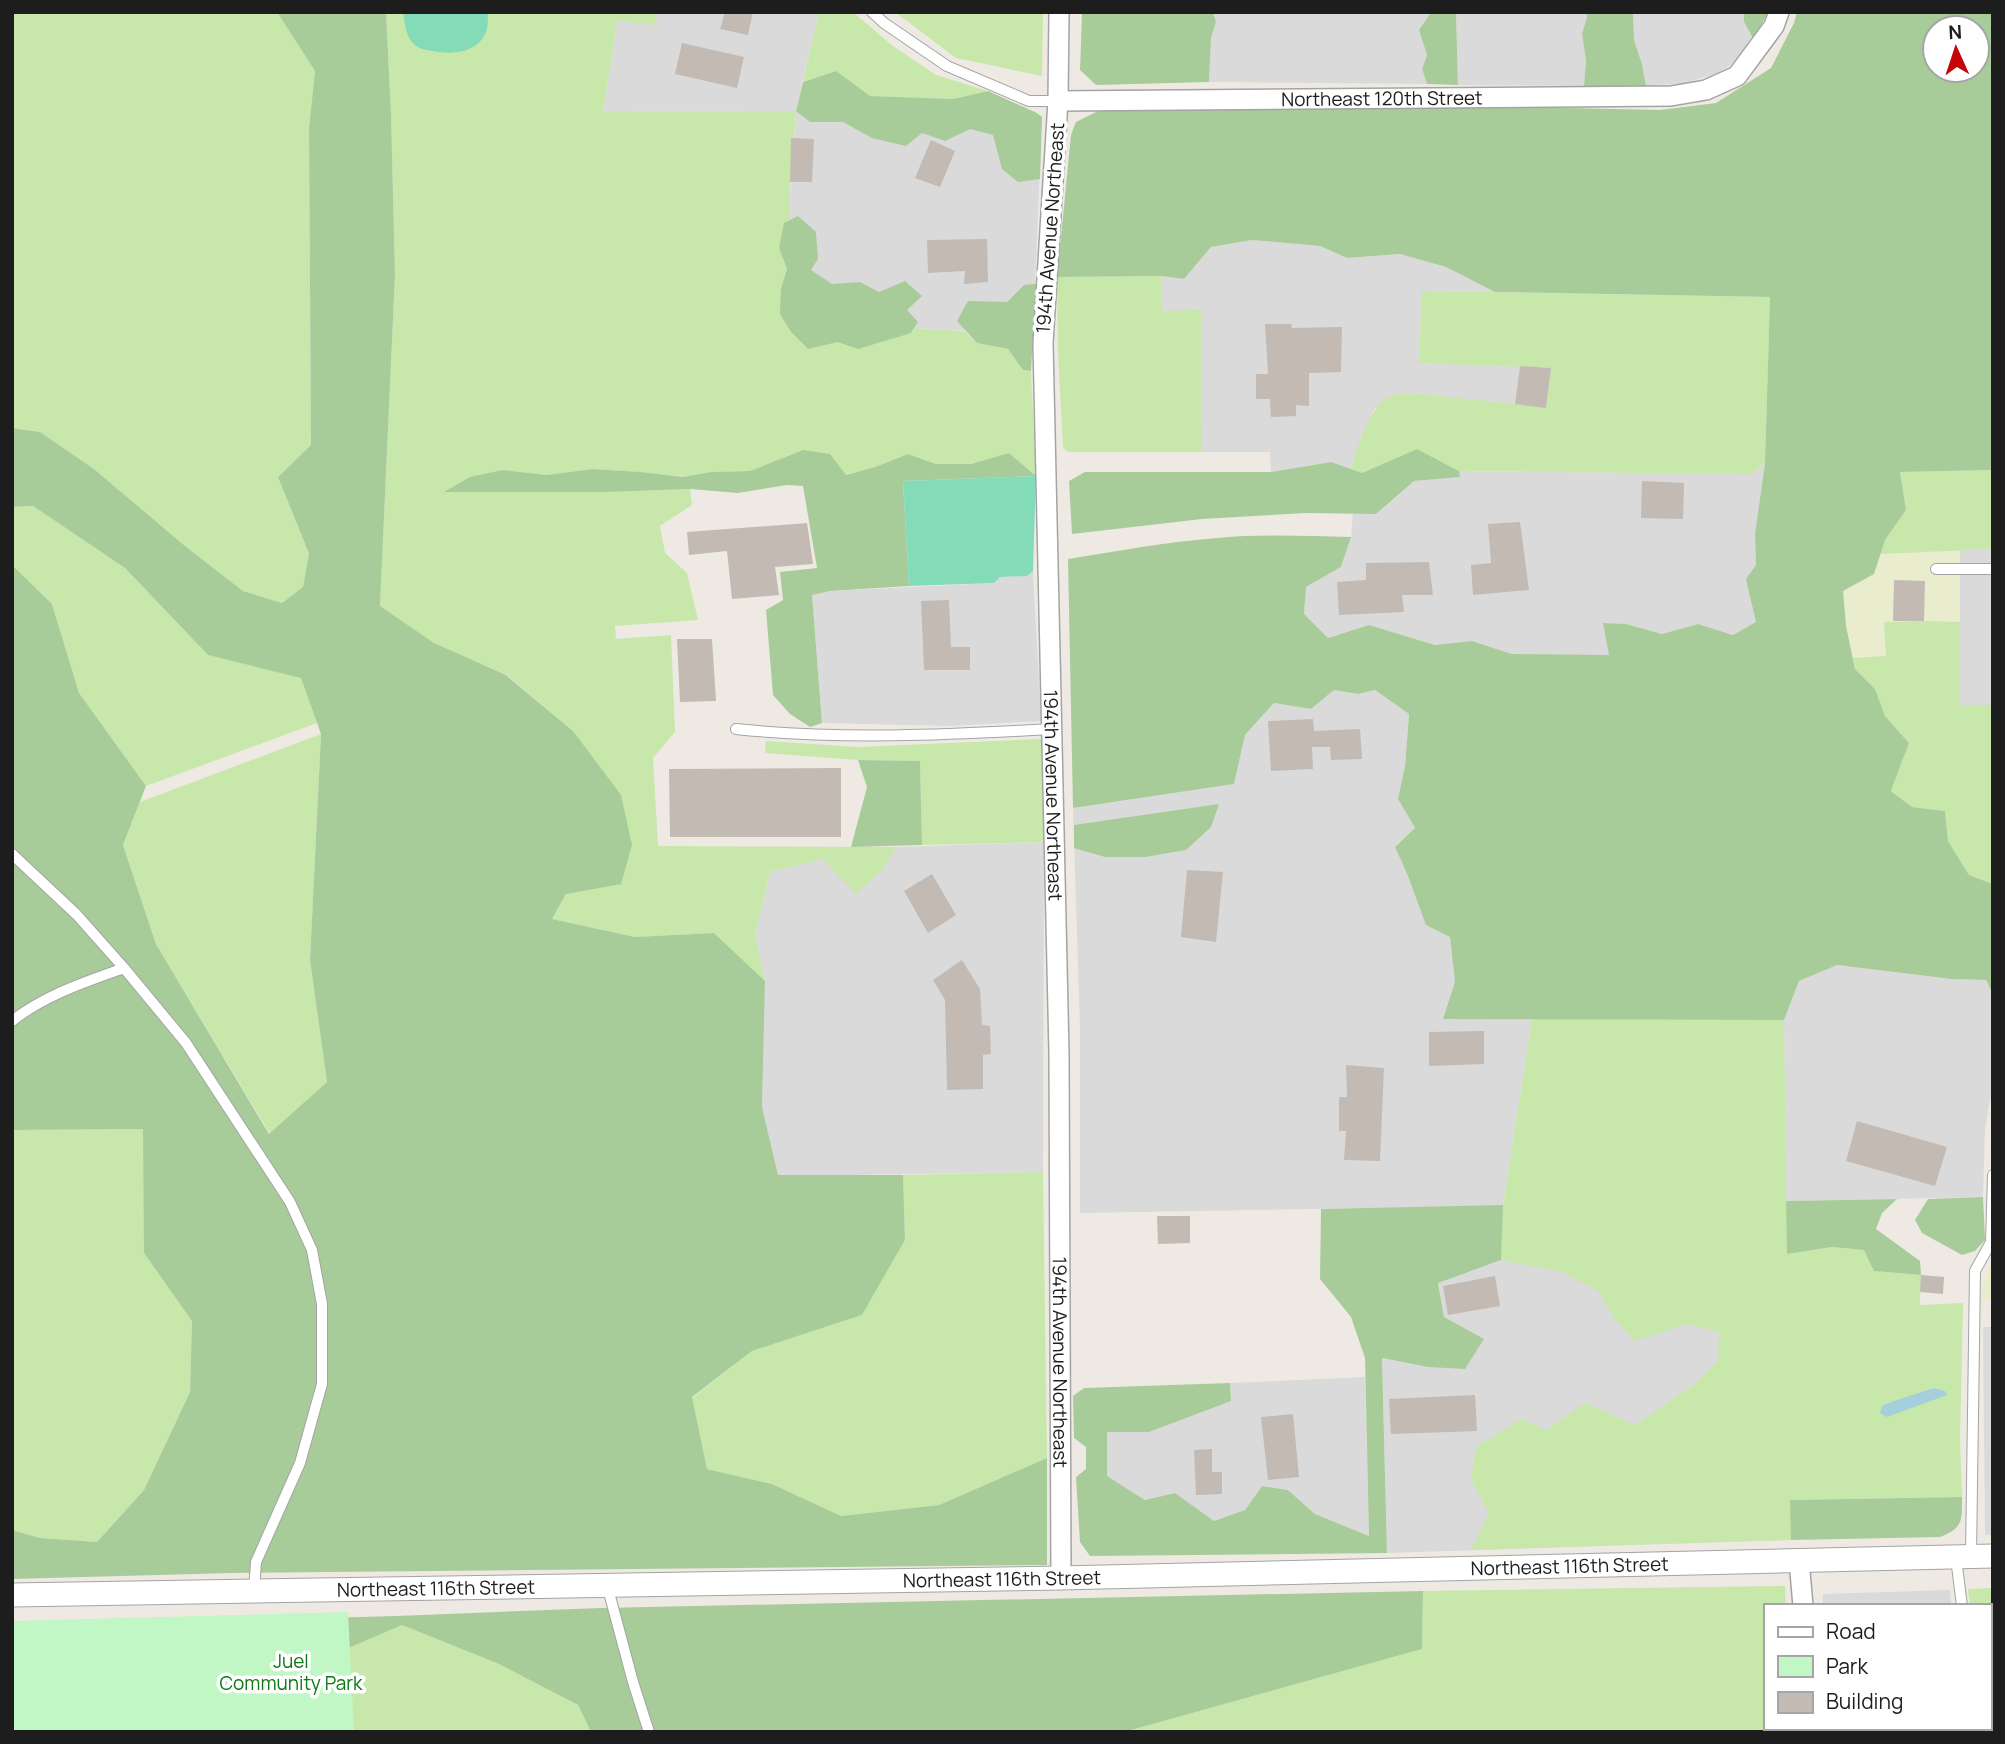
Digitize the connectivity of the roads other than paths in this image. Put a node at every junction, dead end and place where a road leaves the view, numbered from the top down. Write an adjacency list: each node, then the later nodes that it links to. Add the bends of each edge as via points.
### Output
1 (872, 12): 4 (lane, via 947,66 1029,101)
2 (1059, 12): 4 (street, 194th Avenue Northeast)
3 (1779, 12): 4 (street, Northeast 120th Street, via 1774,26 1737,76 1706,90 1671,96)
4 (1058, 100): 8 (street, 194th Avenue Northeast, via 1043,343)
5 (1936, 569): 6 (lane)
6 (1993, 569)
7 (736, 729): 8 (lane, via 784,734 948,735)
8 (1051, 729): 15 (street, 194th Avenue Northeast, via 1059,1054)
9 (12, 853): 10 (lane)
10 (124, 968): 11 (lane, via 69,988); 17 (lane, via 186,1043 290,1202 312,1250 322,1304 322,1384 300,1463 256,1562)
11 (12, 1021)
12 (1993, 1175): 13 (lane, via 1991,1242 1975,1271)
13 (1973, 1556): 14 (street, Northeast 116th Street); 20 (lane)
14 (1799, 1560): 15 (street, Northeast 116th Street); 19 (street)
15 (1060, 1578): 16 (street, Northeast 116th Street)
16 (607, 1585): 17 (street, Northeast 116th Street); 21 (lane)
17 (254, 1590): 18 (street, Northeast 116th Street)
18 (12, 1595)
19 (1803, 1604)
20 (1962, 1604)
21 (649, 1732)

